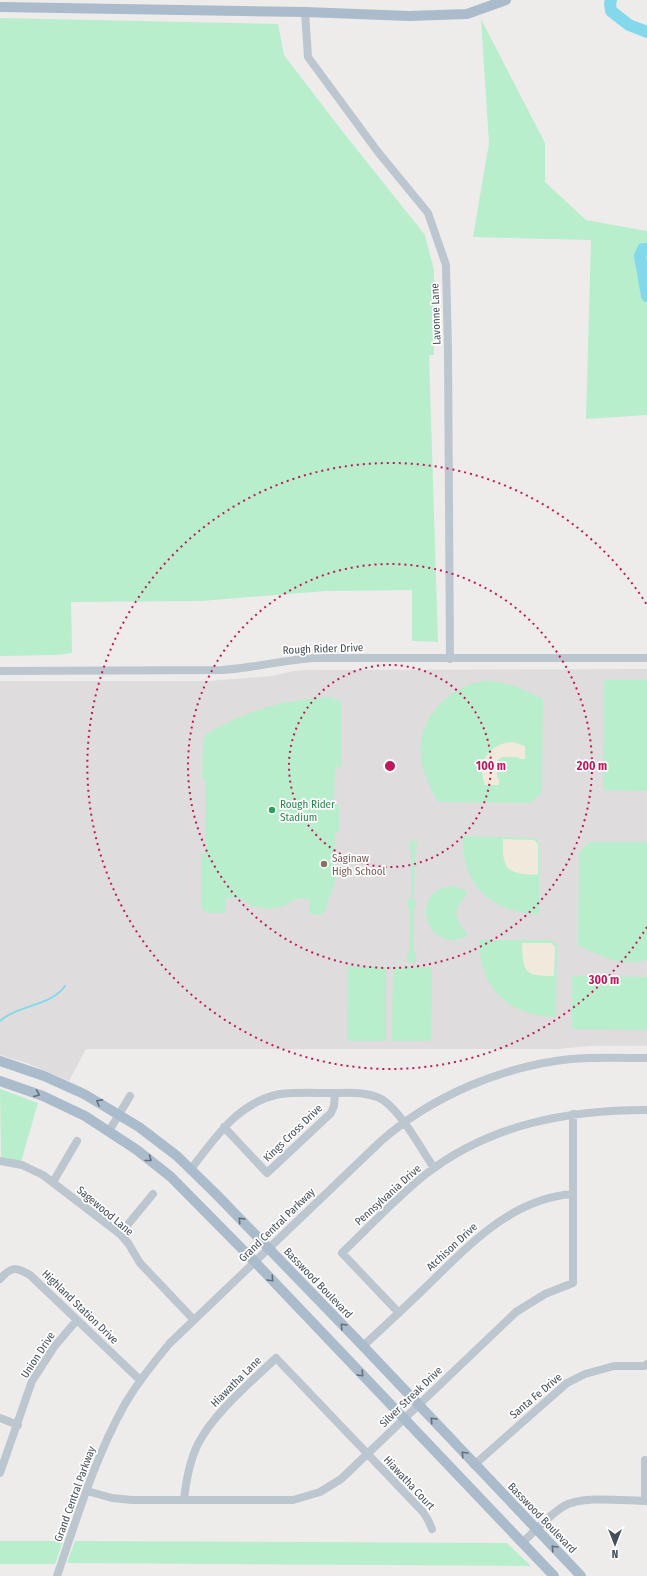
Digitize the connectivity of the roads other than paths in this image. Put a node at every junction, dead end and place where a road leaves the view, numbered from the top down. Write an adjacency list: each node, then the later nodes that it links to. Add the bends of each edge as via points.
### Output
1 (506, 0): 3 (main road, via 467,14 456,15)
2 (0, 8): 3 (main road)
3 (305, 12): 5 (street, Lavonne Lane, via 308,57 378,152 428,213 446,265 449,359)
4 (647, 658): 5 (street, Rough Rider Drive)
5 (450, 659): 6 (street, Rough Rider Drive, via 302,659 222,670)
6 (0, 671)
7 (647, 1058): 15 (street, Grand Central Parkway, via 577,1059 517,1070 466,1088)
8 (0, 1061): 13 (main road, Basswood Boulevard, one-way to 8, via 37,1073)
9 (0, 1081): 17 (main road, one-way to 17, via 59,1104)
10 (335, 1093): 15 (street, via 375,1096 388,1104); 16 (street, via 271,1096 245,1108); 16 (street, Kings Cross Drive, via 331,1114 267,1173)
11 (130, 1096): 13 (street)
12 (647, 1110): 14 (street, Pennsylvania Drive)
13 (119, 1114): 17 (street); 21 (main road, Basswood Boulevard, via 160,1142)
14 (573, 1114): 20 (street, Pennsylvania Drive, via 535,1121 493,1135); 24 (street, Silver Streak Drive)
15 (404, 1123): 20 (street); 26 (street, Grand Central Parkway, via 368,1152)
16 (224, 1127): 21 (street)
17 (109, 1131): 27 (main road, one-way to 27, via 171,1177)
18 (77, 1141): 22 (street)
19 (0, 1161): 22 (street, Sagewood Lane, via 22,1165)
20 (434, 1168): 29 (street, Pennsylvania Drive, via 407,1190 342,1253)
21 (191, 1169): 26 (main road, Basswood Boulevard, one-way to 21)
22 (53, 1182): 25 (street, Sagewood Lane)
23 (153, 1194): 25 (street)
24 (573, 1194): 29 (street, Atchison Drive, via 532,1204 498,1222 476,1239); 35 (street, Silver Streak Drive, via 573,1283 545,1294 516,1312)
25 (120, 1234): 31 (street, Sagewood Lane, via 140,1263)
26 (268, 1249): 27 (street, Grand Central Parkway); 32 (main road, Basswood Boulevard, one-way to 26)
27 (255, 1262): 31 (street, Grand Central Parkway); 37 (main road, one-way to 37)
28 (0, 1279): 30 (street, Highland Station Drive, via 11,1269 18,1269 35,1279)
29 (399, 1313): 32 (street, Atchison Drive)
30 (77, 1320): 34 (street, Highland Station Drive); 38 (street, Union Drive, via 54,1347 32,1381)
31 (194, 1320): 34 (street, Grand Central Parkway, via 170,1343)
32 (363, 1346): 35 (main road, Basswood Boulevard)
33 (647, 1364): 41 (street, Santa Fe Drive, via 614,1366 585,1374 567,1383)
34 (140, 1380): 43 (street, Grand Central Parkway, via 118,1417)
35 (418, 1405): 37 (street, Silver Streak Drive); 41 (main road, Basswood Boulevard, one-way to 35)
36 (0, 1418): 38 (street)
37 (404, 1419): 39 (street, Silver Streak Drive); 48 (main road)
38 (18, 1425): 42 (street, Union Drive)
39 (367, 1454): 44 (street, Silver Streak Drive, via 334,1484 303,1498 282,1501); 44 (street, Hiawatha Lane, via 276,1358 204,1433 191,1463); 46 (street, Hiawatha Court, via 423,1512)
40 (645, 1460): 45 (street)
41 (474, 1465): 47 (main road, Basswood Boulevard)
42 (0, 1474)
43 (87, 1491): 44 (street, Silver Streak Drive, via 122,1499); 49 (street, Grand Central Parkway)
44 (184, 1500)
45 (646, 1501): 47 (street, via 574,1502 560,1509)
46 (432, 1529)
47 (536, 1530): 48 (street); 51 (main road, Basswood Boulevard, one-way to 47)
48 (522, 1543): 50 (main road)
49 (57, 1576)
50 (554, 1576)
51 (581, 1576)

